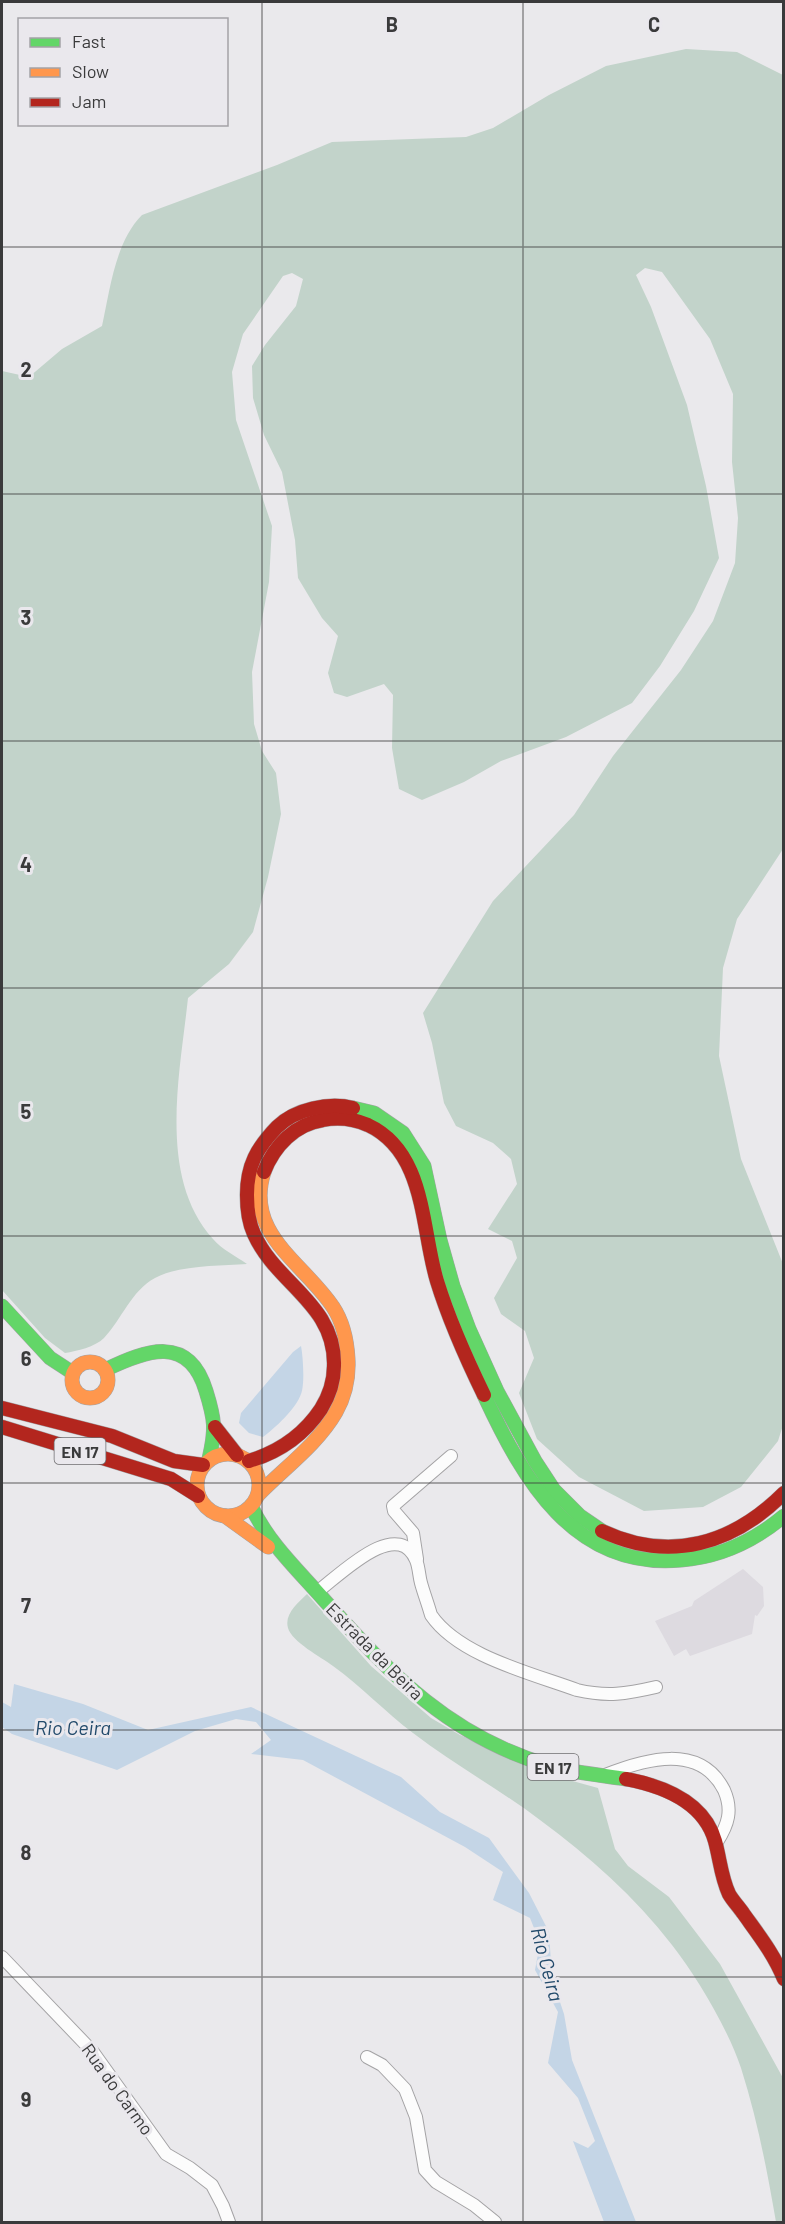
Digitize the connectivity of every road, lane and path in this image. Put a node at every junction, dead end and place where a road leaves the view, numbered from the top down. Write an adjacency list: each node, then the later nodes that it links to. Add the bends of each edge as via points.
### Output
1 (2, 1306): 3 (main road, via 50,1358)
2 (105, 1370): 3 (main road, via 88,1362); 3 (main road, via 109,1380 106,1390 93,1398 82,1397 75,1390); 5 (main road, via 152,1351 181,1353 194,1363 203,1378)
3 (74, 1373)
4 (2, 1408): 9 (main road, EN 17, via 112,1436 183,1463)
5 (215, 1426): 8 (main road); 9 (main road)
6 (2, 1427): 11 (main road, EN 17, via 180,1483)
7 (451, 1456): 16 (street, via 393,1506 413,1533)
8 (243, 1458): 9 (main road, via 227,1453); 10 (main road, via 279,1451 305,1429 328,1396 335,1368 330,1335 319,1313 271,1260 254,1234 247,1208 247,1176 263,1142 284,1121 308,1109 346,1105 389,1120 420,1155 447,1265 478,1347 528,1450 568,1506 613,1536 639,1545 681,1547 740,1530); 12 (main road, via 258,1476)
9 (206, 1462): 11 (main road, via 198,1475)
10 (783, 1493)
11 (198, 1496): 14 (main road, via 208,1510)
12 (254, 1500): 13 (main road, via 333,1417 347,1386 349,1363 342,1328 333,1308 267,1228 260,1202 262,1182 272,1155 294,1131 317,1121 345,1118 381,1132 404,1158 436,1278 463,1350 528,1479 564,1522 592,1542 629,1557 683,1561 742,1546); 14 (main road, via 239,1514); 15 (main road, Estrada da Beira / EN 17, via 262,1528)
13 (783, 1515)
14 (225, 1516): 15 (main road, Estrada da Beira / EN 17)
15 (285, 1558): 17 (main road, Estrada da Beira / EN 17)
16 (417, 1561): 17 (street, via 405,1545 387,1544 367,1554); 18 (street, via 431,1615 443,1630 469,1648 595,1695 622,1695)
17 (317, 1592): 19 (main road, Estrada da Beira / EN 17, via 410,1690 439,1712 528,1759 558,1769)
18 (656, 1687)
19 (603, 1775): 20 (main road, Estrada da Beira / EN 17, via 652,1784 686,1801 711,1829); 20 (street, via 654,1761 685,1759 701,1764 717,1776 727,1796 730,1814)
20 (717, 1842): 22 (main road, Estrada da Beira / EN 17, via 728,1892 778,1962)
21 (2, 1957): 24 (street, Rua do Carmo, via 93,2052 166,2154 212,2185)
22 (783, 1979)
23 (367, 2057): 25 (street, via 382,2065 405,2089 416,2117 425,2170)
24 (229, 2223)
25 (495, 2223)

